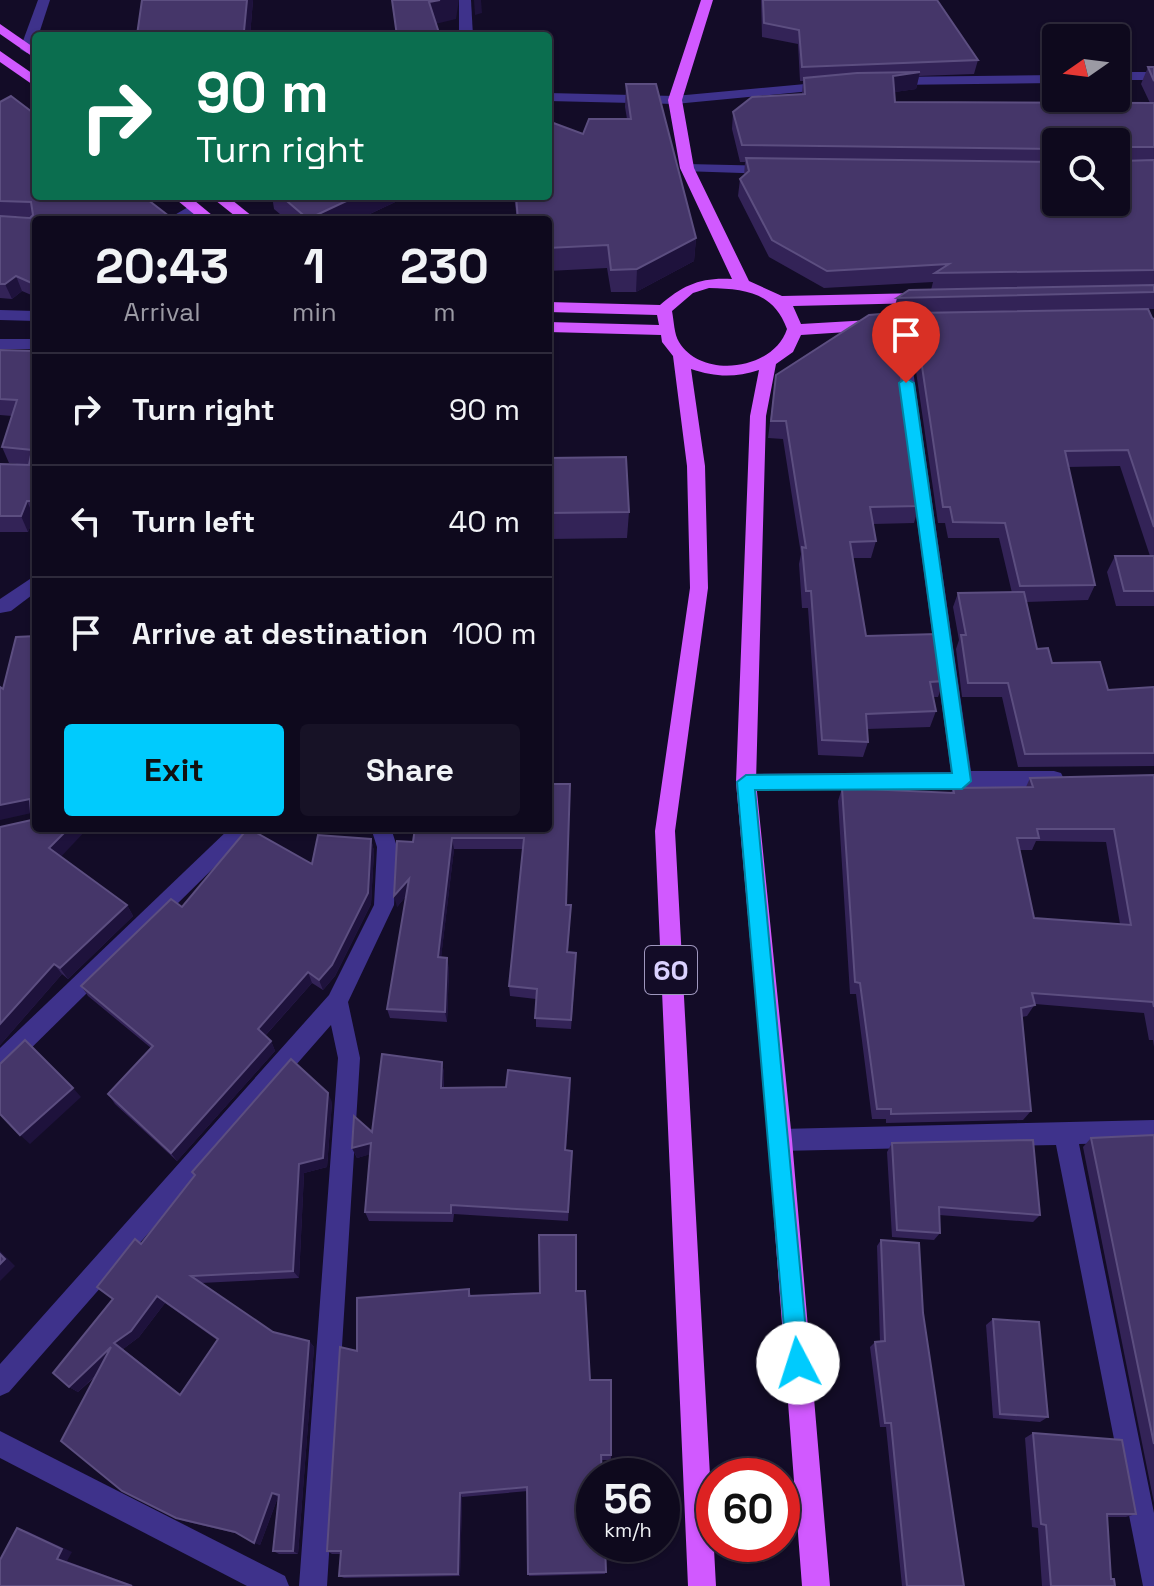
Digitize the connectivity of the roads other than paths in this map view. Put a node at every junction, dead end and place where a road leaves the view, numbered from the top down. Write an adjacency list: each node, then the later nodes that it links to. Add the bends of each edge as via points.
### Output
1 (44, 0): 5 (street)
2 (465, 0): 6 (street)
3 (707, 0): 16 (main road)
4 (0, 28): 7 (main road)
5 (37, 32)
6 (466, 32)
7 (32, 52)
8 (0, 55): 12 (main road)
9 (1130, 76): 10 (street)
10 (1154, 76)
11 (1042, 79): 13 (street)
12 (32, 80)
13 (869, 82)
14 (839, 85): 16 (street)
15 (552, 97): 16 (street)
16 (675, 100): 17 (main road)
17 (687, 168): 18 (street); 25 (main road)
18 (785, 170)
19 (184, 200): 21 (main road)
20 (222, 200): 24 (main road)
21 (195, 208): 22 (street); 23 (main road)
22 (180, 216)
23 (206, 216)
24 (244, 216)
25 (742, 283): 27 (main road); 29 (main road, via 688,289)
26 (936, 298): 27 (main road)
27 (780, 301): 36 (main road)
28 (552, 307): 29 (main road)
29 (664, 310): 35 (main road)
30 (0, 315): 31 (street)
31 (32, 316)
32 (957, 321): 33 (main road)
33 (898, 322): 36 (main road); 44 (street)
34 (552, 327): 35 (main road)
35 (663, 330): 39 (main road)
36 (795, 330): 40 (main road, via 785,353)
37 (0, 344): 38 (street)
38 (32, 344)
39 (681, 356): 40 (main road, via 723,371); 58 (main road, 60, via 696,466 699,588 665,831)
40 (768, 364): 45 (main road, via 758,416)
41 (32, 585): 42 (street)
42 (2, 607)
43 (1080, 779): 44 (street)
44 (962, 781): 45 (street)
45 (746, 782): 52 (main road)
46 (240, 832): 49 (street)
47 (382, 832): 48 (street, via 387,847 384,905)
48 (337, 1002): 53 (street); 57 (street, via 349,1058)
49 (0, 1063)
50 (1154, 1131): 51 (street)
51 (1065, 1133): 52 (street); 55 (street)
52 (780, 1140): 59 (main road)
53 (0, 1383)
54 (0, 1444): 56 (street)
55 (1153, 1566)
56 (275, 1586)
57 (313, 1586)
58 (702, 1586)
59 (816, 1586)

